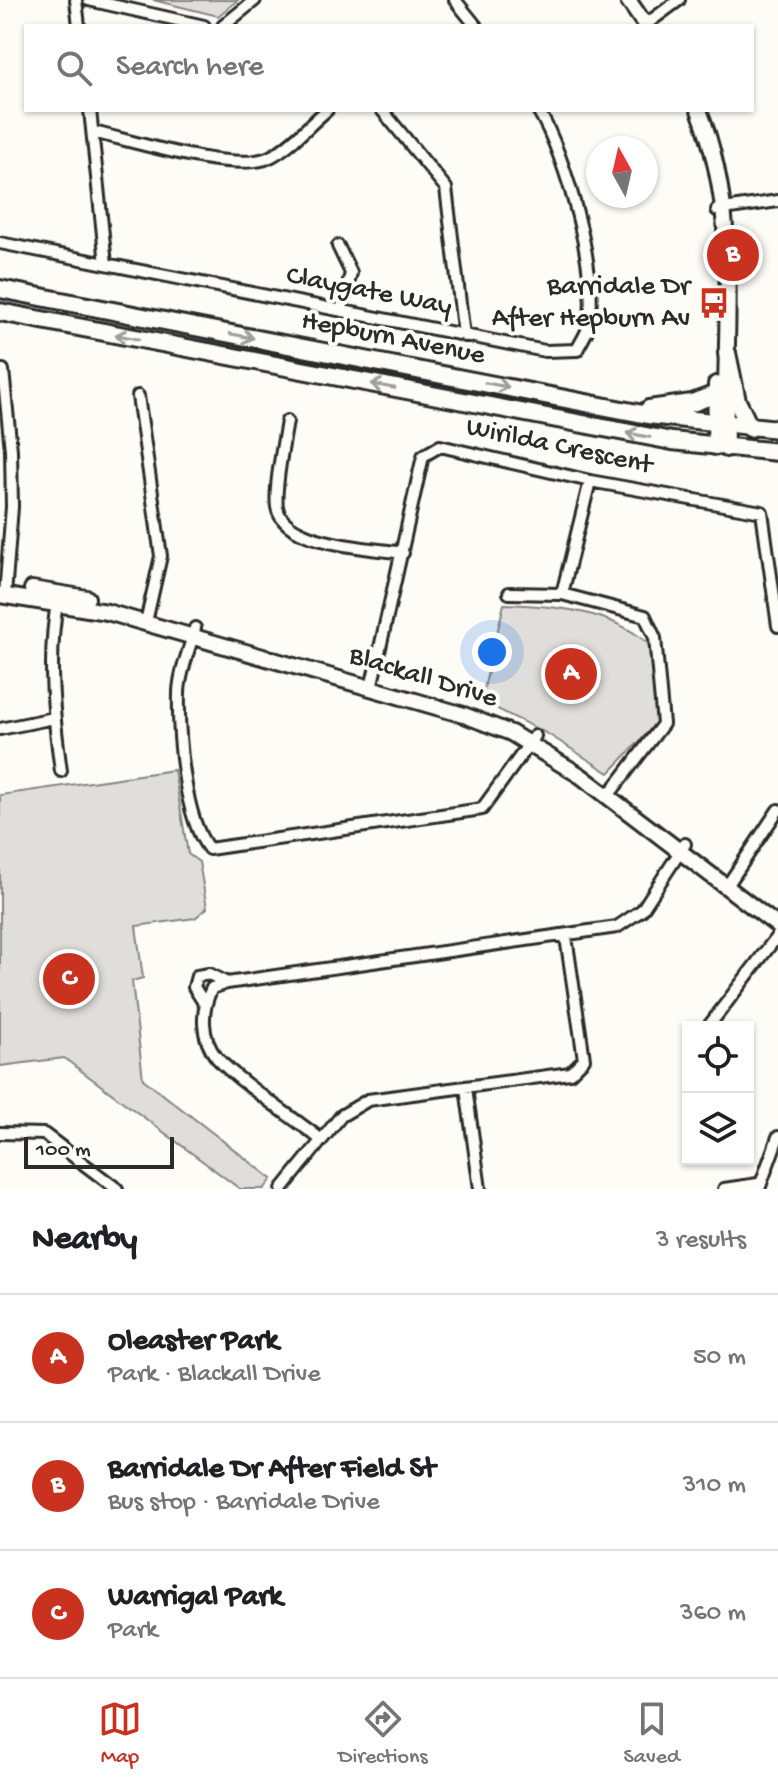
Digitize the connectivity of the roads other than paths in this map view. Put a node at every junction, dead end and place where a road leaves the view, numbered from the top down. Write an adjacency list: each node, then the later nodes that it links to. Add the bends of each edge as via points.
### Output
1 (76, 0): 8 (street)
2 (89, 0): 9 (street)
3 (255, 0): 10 (street)
4 (455, 0): 11 (street)
5 (628, 0): 12 (main road)
6 (638, 0): 12 (main road)
7 (679, 0): 12 (street)
8 (79, 24)
9 (195, 24)
10 (225, 24)
11 (474, 24)
12 (650, 24)
13 (90, 112): 19 (street)
14 (325, 112): 19 (street, via 272,156 254,164)
15 (384, 112): 30 (street, via 446,188)
16 (539, 112): 30 (street, Claygate Way, via 571,183 588,274 588,327 577,350 563,352)
17 (691, 112): 21 (main road)
18 (700, 112): 21 (main road, via 716,164)
19 (93, 132): 24 (street)
20 (778, 201): 21 (street)
21 (720, 210): 31 (main road); 33 (main road)
22 (0, 243): 24 (street, Claygate Way)
23 (338, 246): 26 (street, via 351,273)
24 (106, 264): 26 (street, Claygate Way)
25 (0, 289): 35 (main road, Hepburn Avenue, one-way to 35)
26 (341, 311): 30 (street, Claygate Way)
27 (0, 312): 28 (main road, Hepburn Avenue)
28 (28, 318): 29 (main road); 40 (main road, Hepburn Avenue, one-way to 28)
29 (0, 319)
30 (464, 336)
31 (727, 353): 37 (main road); 38 (main road, via 737,401)
32 (3, 370): 44 (street, via 12,507)
33 (716, 394): 35 (main road, via 670,407); 37 (main road)
34 (138, 396): 48 (street, via 161,556)
35 (620, 409): 37 (main road, Hepburn Avenue)
36 (287, 421): 43 (street, via 277,507 284,520 302,536)
37 (720, 425): 38 (main road, Hepburn Avenue); 40 (main road)
38 (750, 428): 39 (main road, Hepburn Avenue)
39 (778, 429)
40 (720, 448): 41 (main road, Hepburn Avenue)
41 (778, 452)
42 (590, 481): 43 (street, Wirilda Crescent, via 440,446 423,456); 46 (street); 49 (street, Wirilda Crescent, via 762,512)
43 (403, 553): 51 (street, Wirilda Crescent)
44 (3, 591): 47 (main road, Blackall Drive)
45 (509, 593): 46 (street)
46 (562, 594): 56 (street, via 645,616 655,638 663,724)
47 (58, 597): 48 (main road, Blackall Drive); 52 (street, via 50,645)
48 (148, 617): 50 (main road, Blackall Drive)
49 (778, 626)
50 (194, 633): 51 (main road, Blackall Drive); 54 (street, via 179,692 187,788 200,838 209,849 482,809)
51 (372, 684): 54 (main road, Blackall Drive, via 472,709)
52 (54, 718): 53 (street); 55 (street)
53 (0, 729)
54 (532, 740): 56 (main road, Blackall Drive)
55 (61, 771)
56 (611, 792): 58 (main road, Blackall Drive)
57 (778, 810): 59 (street)
58 (683, 848): 59 (main road, Blackall Drive); 63 (street, via 642,910 617,927)
59 (729, 883): 60 (main road, Blackall Drive); 61 (main road, Blackall Drive)
60 (778, 915)
61 (778, 926)
62 (778, 935): 66 (street)
63 (566, 937): 64 (street); 67 (street, via 584,1059 570,1073)
64 (227, 983): 65 (street, via 212,988); 65 (street, via 209,974 197,976 194,987)
65 (204, 1003): 70 (street, via 206,1035 216,1057)
66 (713, 1021)
67 (466, 1088): 70 (street, via 368,1100); 74 (street)
68 (0, 1133): 72 (street, via 44,1134)
69 (778, 1137): 71 (street)
70 (319, 1138): 73 (street)
71 (758, 1186): 75 (street)
72 (110, 1187)
73 (282, 1189)
74 (480, 1189)
75 (724, 1189)

